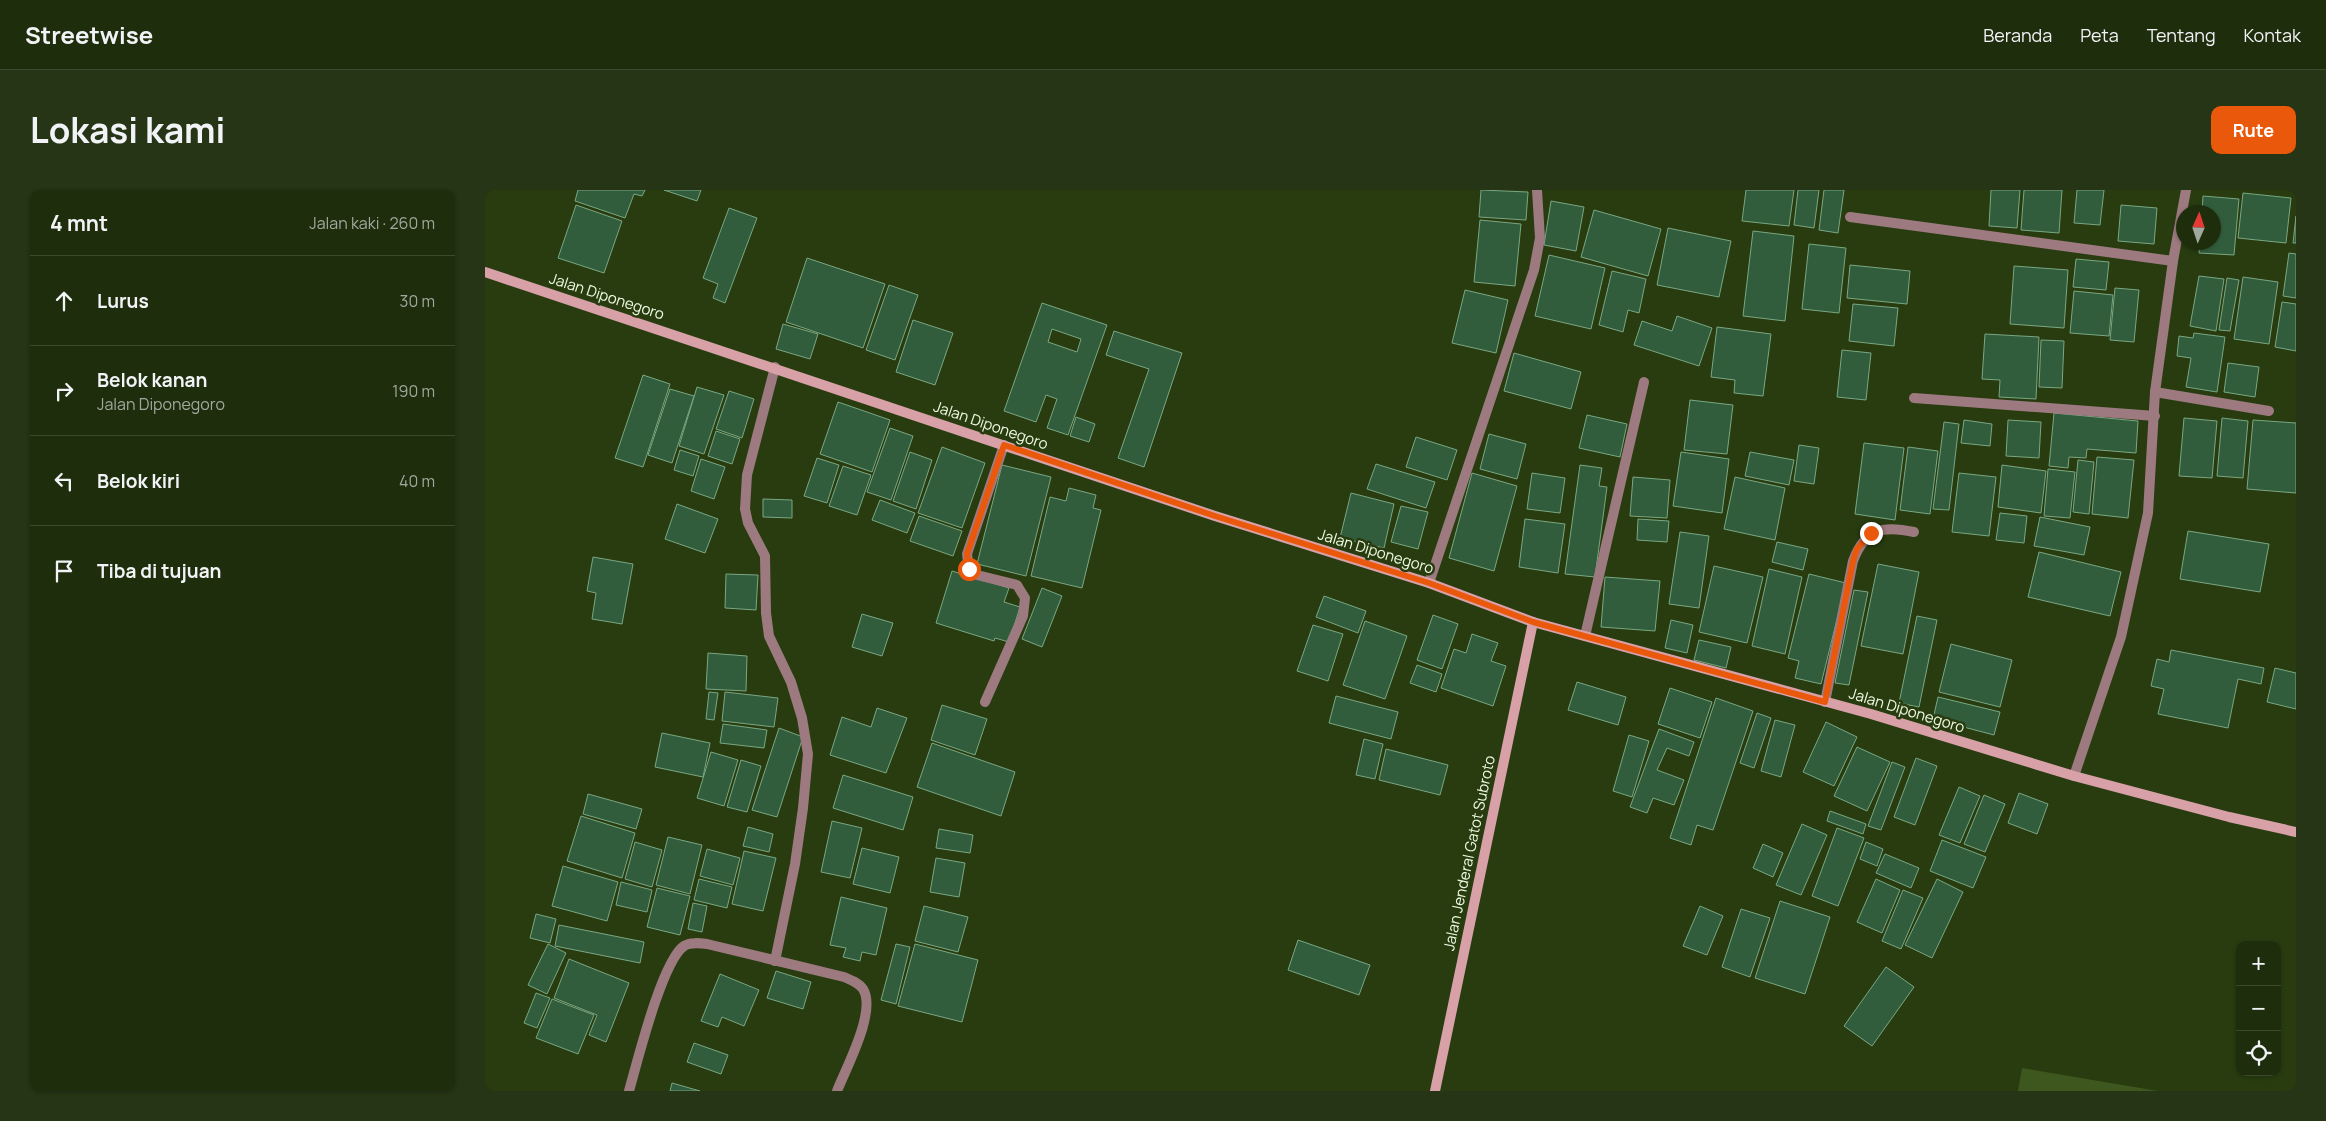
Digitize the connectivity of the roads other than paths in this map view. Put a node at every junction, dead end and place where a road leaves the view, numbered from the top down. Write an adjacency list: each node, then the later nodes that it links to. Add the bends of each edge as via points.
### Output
1 (1537, 190): 14 (street, via 1540,238 1534,270)
2 (2186, 190): 4 (street)
3 (1850, 217): 4 (street)
4 (2173, 261): 8 (street)
5 (485, 272): 6 (main road, Jalan Diponegoro)
6 (775, 367): 12 (main road, Jalan Diponegoro); 21 (street, via 747,475 745,508 748,523 765,556 769,636 791,682 808,754 796,855)
7 (1645, 382): 16 (street)
8 (2155, 392): 10 (street); 11 (street)
9 (1914, 398): 11 (street)
10 (2269, 411)
11 (2155, 416): 19 (street, via 2149,513 2121,637)
12 (1004, 445): 14 (main road, Jalan Diponegoro); 17 (street, via 967,554 969,569 977,575 1017,585 1025,598 1023,616)
13 (1914, 532): 18 (street, via 1883,529 1871,533 1857,549)
14 (1429, 583): 15 (main road, Jalan Diponegoro)
15 (1533, 622): 16 (main road, Jalan Diponegoro); 24 (main road, Jalan Jenderal Gatot Subroto)
16 (1585, 636): 18 (main road, Jalan Diponegoro)
17 (985, 702)
18 (1825, 702): 19 (main road, Jalan Diponegoro)
19 (2074, 776): 20 (main road, Jalan Diponegoro)
20 (2296, 832)
21 (775, 961): 22 (street, via 707,944 683,947 673,961 645,1028); 23 (street, via 844,977 860,985 865,992 867,1015)
22 (629, 1091)
23 (837, 1091)
24 (1435, 1091)

